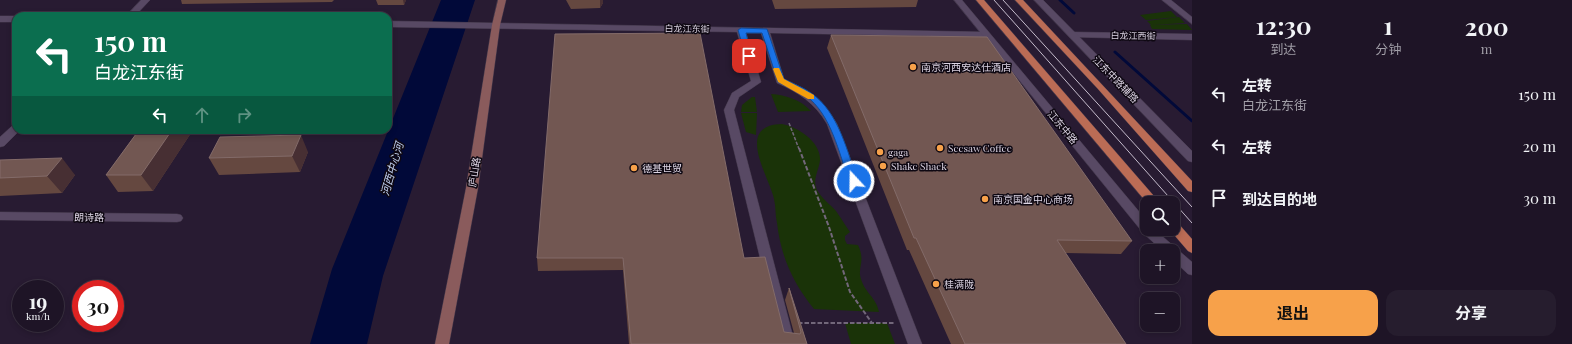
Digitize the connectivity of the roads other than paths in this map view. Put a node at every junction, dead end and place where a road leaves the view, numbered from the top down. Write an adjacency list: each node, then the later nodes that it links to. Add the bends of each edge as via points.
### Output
1 (146, 0): 8 (street)
2 (502, 0): 13 (main road, 庐山路)
3 (958, 0): 16 (street, 江东中路)
4 (980, 0): 23 (main road, 江东中路)
5 (1019, 0): 22 (main road)
6 (1038, 0): 17 (street, 江东中路辅路)
7 (1166, 0): 11 (street)
8 (134, 12)
9 (0, 19): 10 (street)
10 (12, 19)
11 (1192, 21)
12 (392, 24): 13 (street, 白龙江东街)
13 (496, 25): 14 (street, 白龙江东街); 31 (main road, 庐山路, via 472,188)
14 (741, 30): 15 (street, 白龙江东街); 32 (street, via 756,82 731,98 729,110)
15 (765, 31): 16 (street, 白龙江东街); 33 (street, via 780,81 809,94 824,110 832,124)
16 (985, 34): 27 (street, 江东中路, via 1148,231)
17 (1074, 35): 18 (street, 白龙江西街); 21 (street, 江东中路辅路)
18 (1192, 37)
19 (12, 132): 20 (street)
20 (0, 144)
21 (1192, 158)
22 (1192, 188)
23 (1148, 196)
24 (0, 216): 25 (street, 朗诗路)
25 (177, 218)
26 (1180, 233): 28 (main road)
27 (1163, 244)
28 (1192, 248)
29 (1180, 259): 30 (street)
30 (1192, 270)
31 (442, 344)
32 (788, 344)
33 (915, 344)

